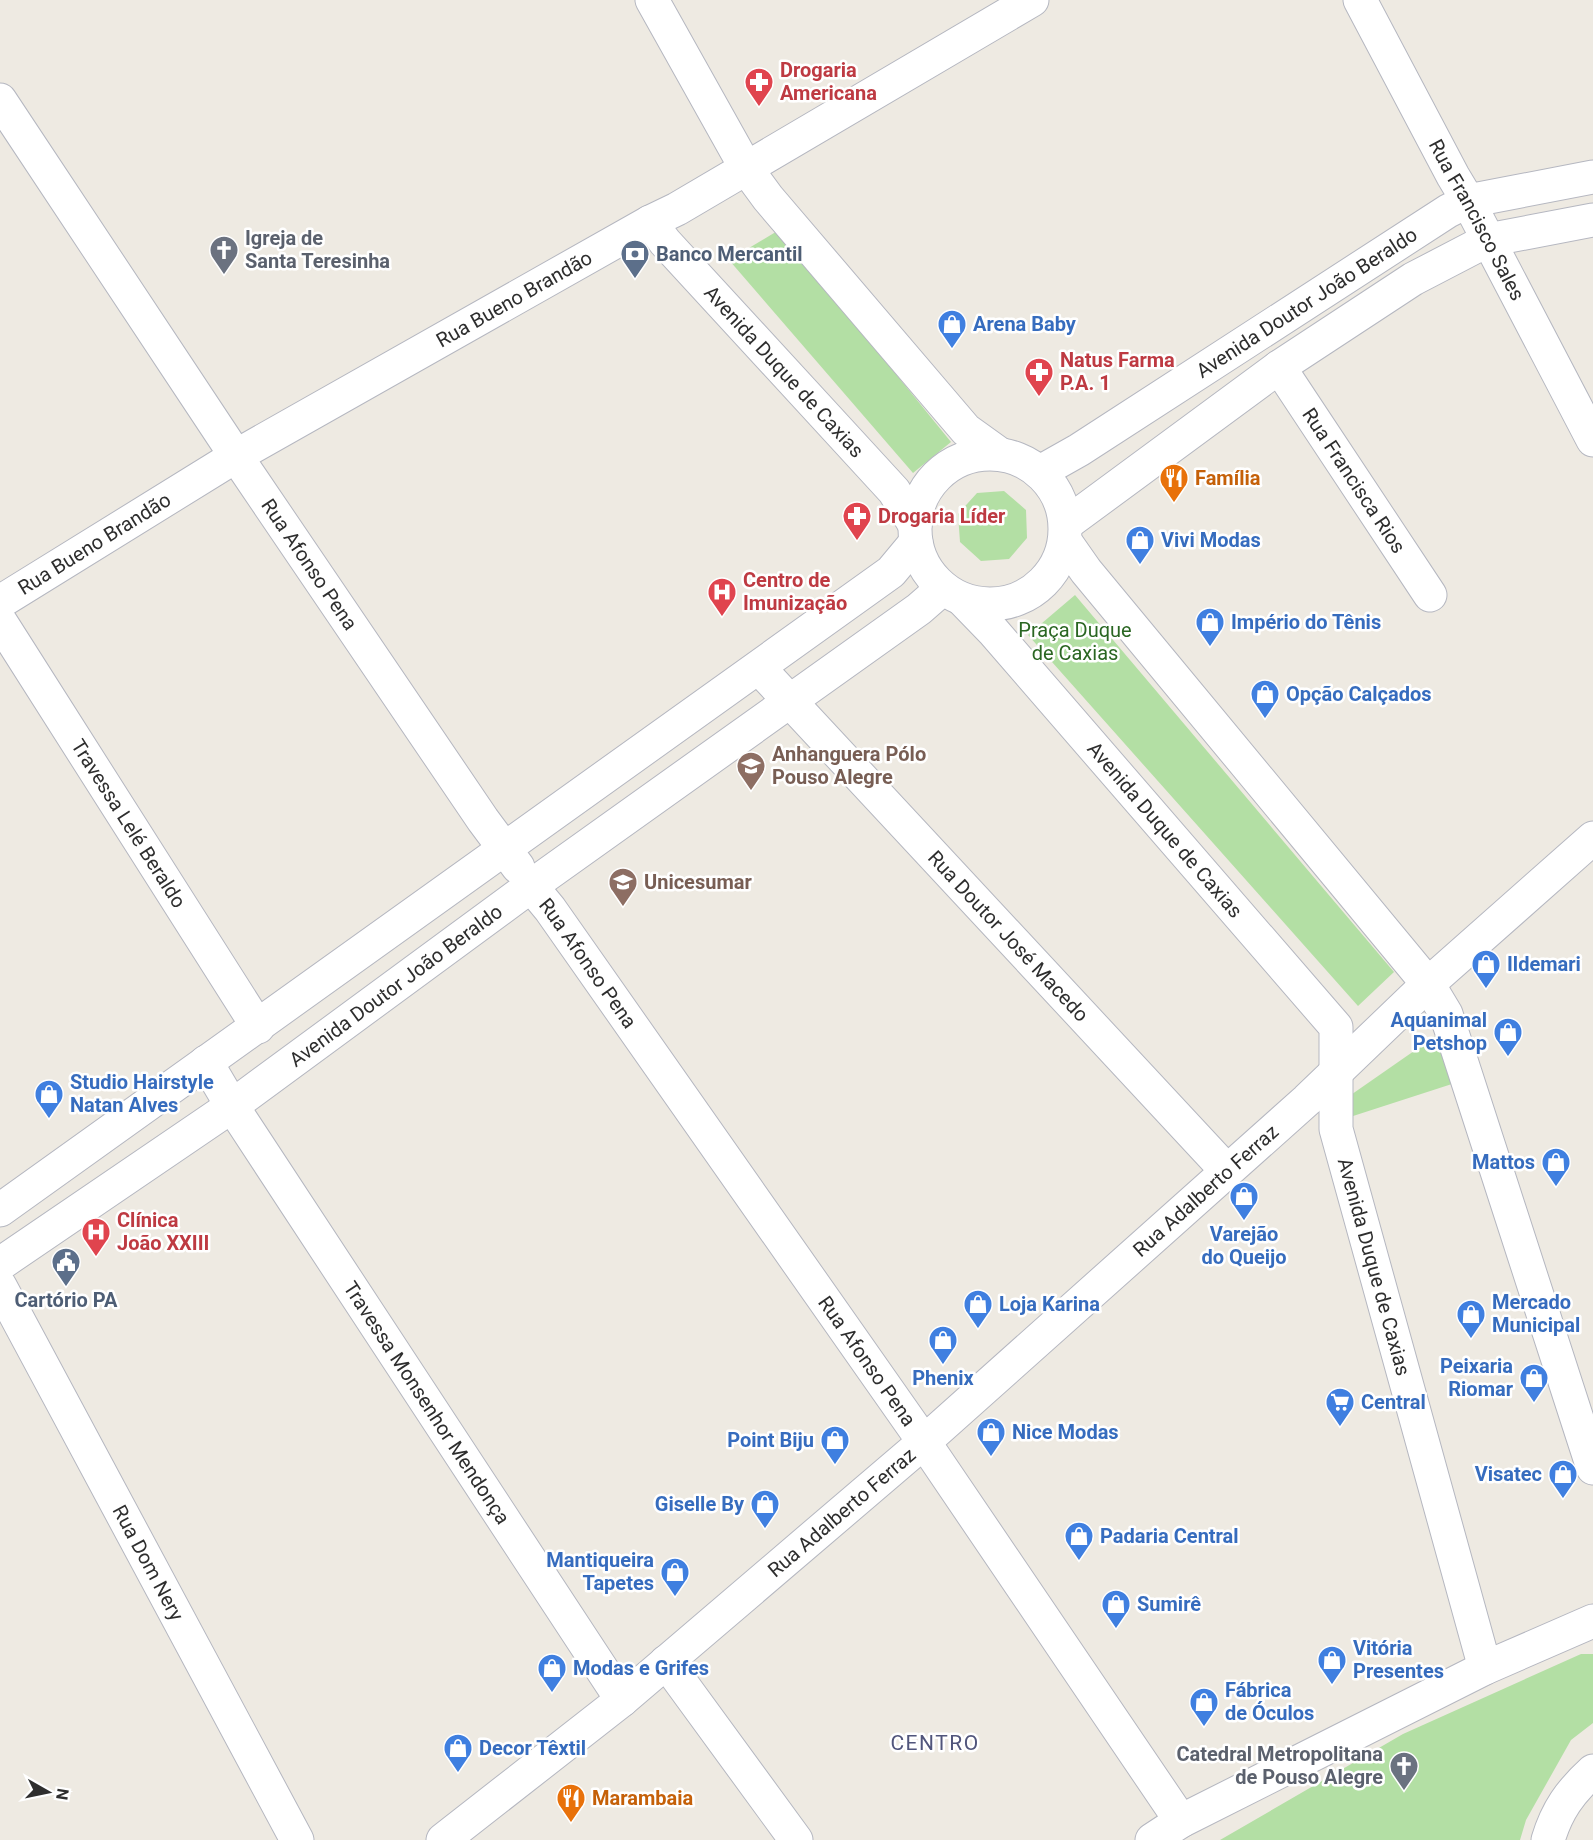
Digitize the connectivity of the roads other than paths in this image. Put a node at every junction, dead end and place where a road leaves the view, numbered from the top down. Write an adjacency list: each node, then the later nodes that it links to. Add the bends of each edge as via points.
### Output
1 (652, 0): 5 (street)
2 (1032, 0): 5 (street, Rua Bueno Brandão)
3 (1359, 0): 7 (street, Rua Francisco Sales)
4 (0, 100): 14 (street, Rua Afonso Pena)
5 (746, 168): 9 (street, Rua Bueno Brandão); 13 (street, via 966,430)
6 (1593, 177): 7 (street, Avenida Doutor João Beraldo)
7 (1468, 201): 10 (street, Rua Francisco Sales); 15 (street, Avenida Doutor João Beraldo)
8 (1593, 220): 10 (street, Avenida Doutor João Beraldo)
9 (650, 222): 14 (street, Rua Bueno Brandão); 17 (street, Avenida Duque de Caxias, via 894,491)
10 (1488, 240): 11 (street, Avenida Doutor João Beraldo, via 1413,279); 12 (street, Rua Francisco Sales)
11 (1279, 367): 16 (street, Avenida Doutor João Beraldo); 19 (street, Rua Francisca Rios)
12 (1593, 440)
13 (998, 453): 15 (street, via 1020,459); 17 (street, via 968,457 941,471 922,496)
14 (236, 456): 20 (street, Rua Bueno Brandão); 25 (street, Rua Afonso Pena)
15 (1040, 472): 16 (street, via 1058,495)
16 (1065, 532): 18 (street, via 1052,572 1028,595 996,605); 27 (street, via 1086,571)
17 (915, 533): 18 (street, via 925,568); 22 (street, via 891,572)
18 (953, 594): 23 (street, Avenida Doutor João Beraldo, via 919,609); 30 (street, Avenida Duque de Caxias, via 993,631 1336,1026)
19 (1430, 595)
20 (0, 602)
21 (0, 621): 28 (street, Travessa Lelé Beraldo)
22 (759, 668): 23 (street); 25 (street)
23 (789, 702): 26 (street, Avenida Doutor João Beraldo); 32 (street, Rua Doutor José Macedo)
24 (1593, 838): 27 (street)
25 (507, 850): 26 (street, Rua Afonso Pena); 28 (street)
26 (531, 886): 31 (street, Avenida Doutor João Beraldo); 36 (street, Rua Afonso Pena)
27 (1428, 984): 30 (street); 37 (street, via 1446,1014)
28 (258, 1027): 29 (street)
29 (206, 1062): 31 (street, Travessa Monsenhor Mendonça); 33 (street)
30 (1335, 1072): 32 (street, Rua Adalberto Ferraz); 40 (street, Avenida Duque de Caxias, via 1336,1129)
31 (232, 1106): 34 (street, Avenida Doutor João Beraldo); 41 (street, Travessa Monsenhor Mendonça)
32 (1227, 1171): 36 (street, Rua Adalberto Ferraz)
33 (0, 1210)
34 (0, 1264)
35 (0, 1286): 44 (street, Rua Dom Nery)
36 (924, 1442): 39 (street, Rua Adalberto Ferraz); 43 (street, Rua Afonso Pena)
37 (1593, 1468)
38 (1593, 1621): 40 (street)
39 (666, 1662): 41 (street, Rua Adalberto Ferraz); 46 (street)
40 (1485, 1668): 43 (street)
41 (621, 1700): 45 (street, Rua Adalberto Ferraz)
42 (1593, 1772): 48 (street, via 1573,1790 1554,1821)
43 (1181, 1821): 47 (street)
44 (297, 1840)
45 (443, 1840)
46 (796, 1840)
47 (1152, 1840)
48 (1548, 1840)

